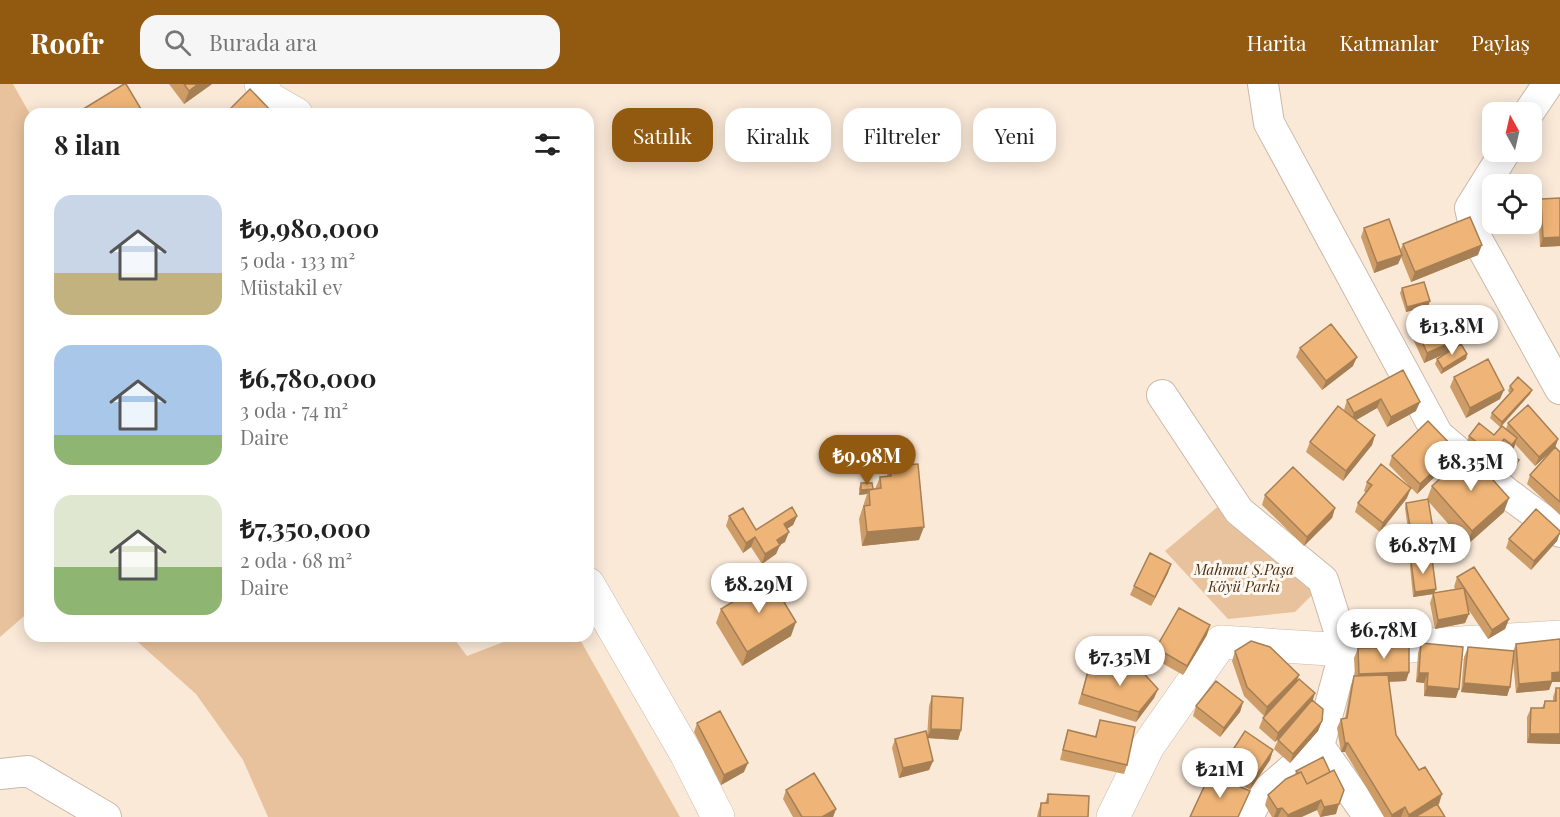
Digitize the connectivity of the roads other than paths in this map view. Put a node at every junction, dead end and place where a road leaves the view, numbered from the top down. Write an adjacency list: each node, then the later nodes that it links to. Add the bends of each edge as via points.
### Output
1 (261, 84): 5 (street, via 268,98)
2 (1263, 84): 9 (street, via 1269,123 1438,435 1506,493)
3 (1548, 84): 4 (street)
4 (1536, 102)
5 (286, 108)
6 (1499, 162): 7 (street, via 1470,208 1477,239)
7 (1560, 389)
8 (1161, 396): 12 (street, via 1239,511 1323,580)
9 (1560, 532)
10 (594, 594): 16 (street, via 687,755)
11 (1560, 637): 12 (street)
12 (1345, 650): 13 (street); 17 (street, via 1221,642 1148,746)
13 (1319, 746): 18 (street, via 1257,799); 19 (street)
14 (0, 774): 15 (street, via 28,771)
15 (106, 817)
16 (718, 817)
17 (1113, 817)
18 (1248, 817)
19 (1369, 817)

